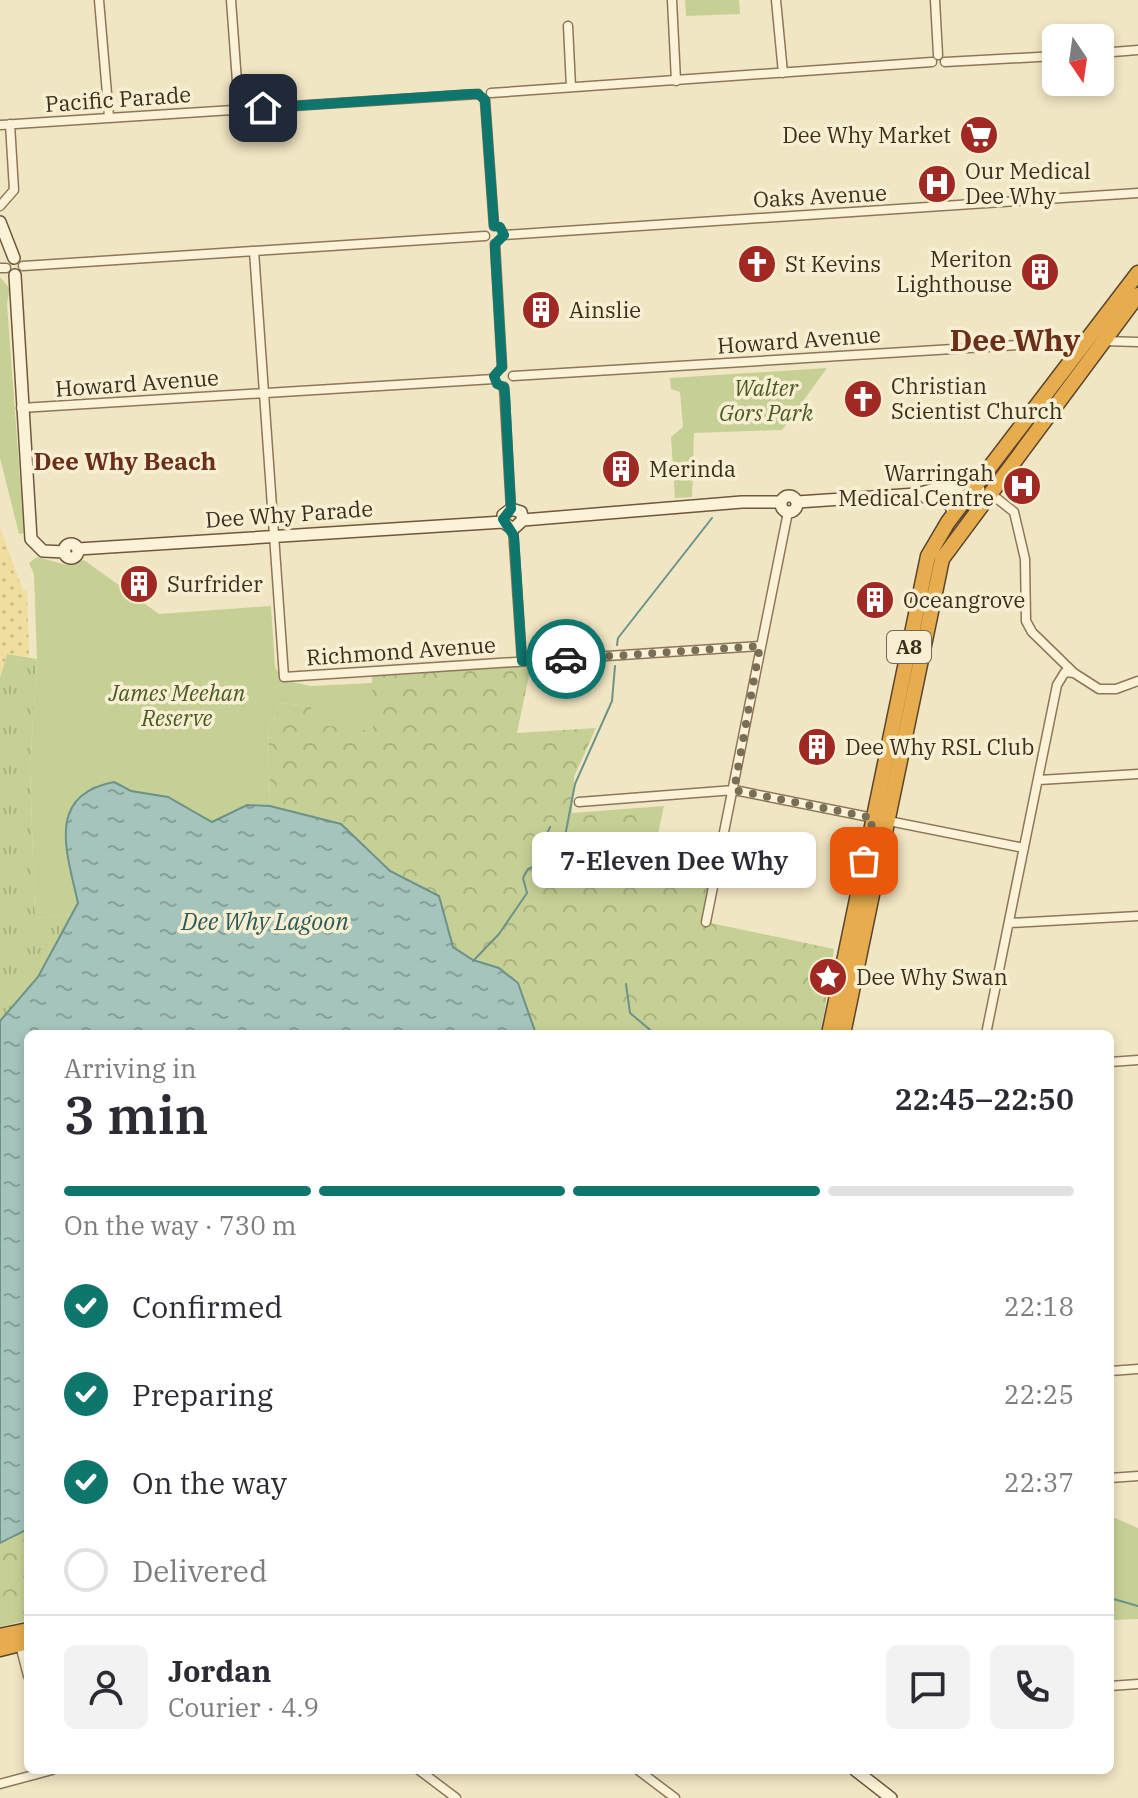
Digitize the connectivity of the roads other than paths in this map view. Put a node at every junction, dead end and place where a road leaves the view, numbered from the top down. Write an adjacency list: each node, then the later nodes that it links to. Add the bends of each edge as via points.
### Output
1 (99, 0): 16 (street)
2 (231, 0): 15 (street)
3 (672, 0): 12 (street)
4 (776, 0): 11 (street)
5 (935, 0): 10 (street)
6 (568, 26): 13 (street)
7 (1138, 50): 8 (street)
8 (1114, 52)
9 (1042, 56): 10 (street, Pacific Parade)
10 (938, 60): 11 (street, Pacific Parade)
11 (783, 73): 12 (street, Pacific Parade)
12 (676, 81): 13 (street, Pacific Parade)
13 (571, 87): 14 (street, Pacific Parade)
14 (484, 96): 15 (street, Pacific Parade); 21 (street)
15 (239, 109): 16 (street, Pacific Parade)
16 (109, 117): 17 (street, Pacific Parade)
17 (5, 124): 19 (street, via 14,190)
18 (1138, 193): 22 (street, Oaks Avenue)
19 (0, 206)
20 (0, 222): 26 (main road)
21 (494, 226): 22 (street); 23 (street)
22 (504, 235): 24 (street)
23 (485, 236): 24 (street); 25 (street)
24 (495, 244): 32 (street)
25 (254, 251): 26 (street); 36 (street)
26 (12, 267): 37 (main road)
27 (1138, 273): 29 (highway, A8)
28 (1138, 295): 30 (highway, A8)
29 (1087, 341): 30 (street, Howard Avenue); 33 (street, Howard Avenue); 38 (highway, A8)
30 (1104, 341): 31 (street, Howard Avenue); 39 (highway, A8)
31 (1138, 342)
32 (502, 367): 33 (street); 34 (street)
33 (513, 376): 35 (street)
34 (494, 379): 35 (street); 36 (street, Howard Avenue)
35 (504, 387): 42 (street)
36 (265, 392): 37 (street, Howard Avenue); 46 (street)
37 (21, 408): 46 (main road, Dee Why Parade, via 31,539 43,551 65,552 70,544 78,549)
38 (973, 489): 39 (main road); 40 (main road); 43 (highway, A8)
39 (989, 493): 49 (street, via 1014,512 1025,559 1029,627); 55 (highway, A8, via 939,567)
40 (917, 494): 41 (main road, via 797,502 789,496); 43 (main road, via 944,498)
41 (785, 507): 44 (main road, via 742,502); 47 (street)
42 (511, 509): 44 (main road, via 521,512); 45 (main road, via 503,515)
43 (953, 517): 55 (highway, A8, via 922,573)
44 (523, 520): 45 (main road)
45 (508, 526): 46 (main road, Dee Why Parade); 48 (street)
46 (274, 535): 48 (street, Richmond Avenue, via 284,677)
47 (760, 646): 48 (street, Richmond Avenue); 53 (street)
48 (522, 661)
49 (1074, 673): 50 (street, via 1105,690); 52 (street, via 1065,672 1057,685)
50 (1138, 681)
51 (1138, 774): 52 (street)
52 (1039, 780): 56 (street)
53 (734, 790): 54 (street); 55 (street); 58 (street)
54 (579, 802)
55 (880, 819): 56 (street); 60 (highway, A8); 61 (highway, A8)
56 (1024, 848): 59 (street)
57 (1138, 916): 59 (street)
58 (706, 922)
59 (1010, 923): 62 (street)
60 (831, 1030)
61 (844, 1030)
62 (987, 1030)
63 (1138, 1060): 64 (street)
64 (1114, 1062)
65 (1138, 1369): 66 (street)
66 (1114, 1371)
67 (1138, 1476): 68 (street)
68 (1114, 1478)
69 (0, 1636): 70 (highway)
70 (23, 1637): 71 (highway)
71 (0, 1649)
72 (1138, 1684): 73 (street)
73 (1114, 1686)
74 (37, 1774): 78 (street)
75 (424, 1774): 79 (street)
76 (643, 1774): 80 (street)
77 (860, 1774): 81 (main road)
78 (0, 1784)
79 (456, 1798)
80 (675, 1798)
81 (891, 1798)

